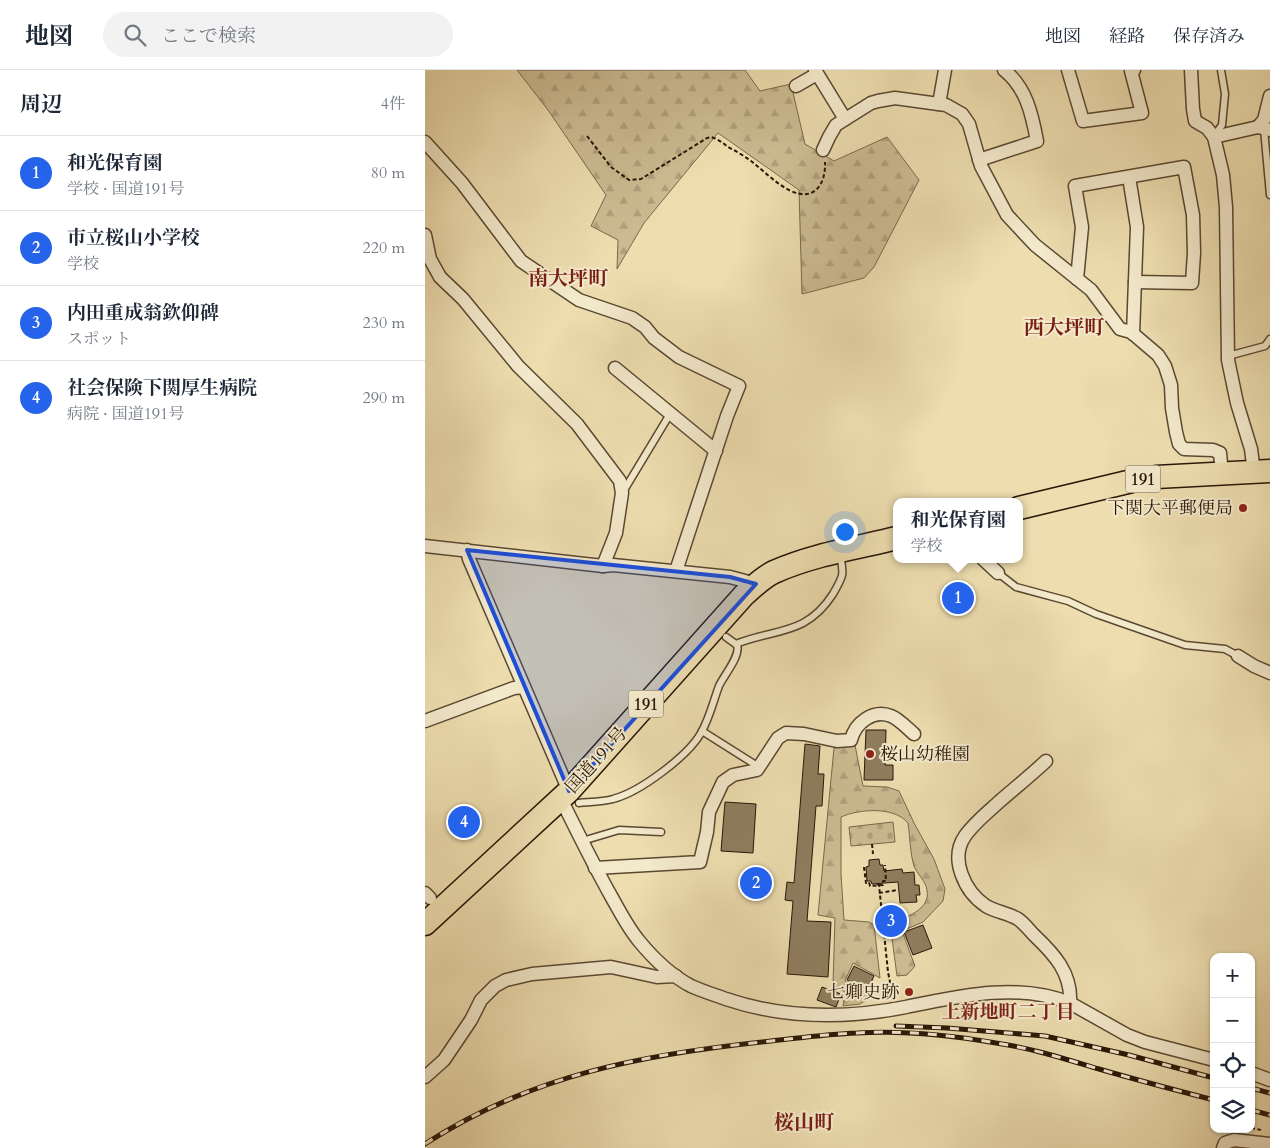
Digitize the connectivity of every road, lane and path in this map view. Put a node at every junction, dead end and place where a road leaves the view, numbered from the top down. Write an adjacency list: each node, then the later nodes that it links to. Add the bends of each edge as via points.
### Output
1 (945, 70): 10 (street)
2 (1004, 70): 17 (street, via 1018,83 1027,100 1037,141)
3 (1068, 70): 4 (street, via 1083,121 1142,113)
4 (1132, 70)
5 (1191, 70): 14 (street, via 1195,121)
6 (1221, 70): 14 (lane, via 1225,94 1222,125)
7 (816, 72): 8 (street); 11 (street)
8 (796, 86)
9 (1270, 96): 12 (street)
10 (939, 104): 11 (street, via 884,99); 17 (street, via 953,108 965,118)
11 (845, 119): 16 (street, via 836,124)
12 (1264, 129): 14 (street); 19 (lane)
13 (587, 136): 16 (path, via 611,167 629,180 641,179 711,137 751,161 783,187 802,194 816,191 822,184 826,171)
14 (1214, 137): 25 (street, via 1226,207)
15 (425, 142): 28 (street, via 462,183 521,261 579,300 632,318 679,357 739,386)
16 (823, 150)
17 (979, 160): 21 (street, via 1007,215 1035,245)
18 (1129, 177): 21 (street, via 1075,186 1082,227); 22 (street, via 1137,227); 22 (street, via 1184,167 1193,215 1192,283)
19 (1270, 195)
20 (425, 235): 31 (street, via 430,260 440,277 518,366 577,424 620,480)
21 (1077, 279): 23 (street, via 1091,290 1119,329)
22 (1135, 282): 23 (street)
23 (1133, 334): 30 (street, via 1158,355 1165,366 1171,385 1179,444 1184,449 1213,450 1220,454)
24 (1270, 339): 25 (lane, via 1265,346)
25 (1228, 356): 29 (street, via 1237,403 1251,449)
26 (615, 368): 27 (street)
27 (670, 414): 28 (street); 31 (lane)
28 (716, 451): 39 (street)
29 (1262, 472): 30 (highway, 191)
30 (1222, 474): 32 (highway, 191, via 1156,477)
31 (622, 493): 38 (street, via 616,533)
32 (1023, 507)
33 (893, 539): 36 (highway, 国道191号 / 191)
34 (425, 546): 35 (street)
35 (467, 550): 38 (street); 46 (street)
36 (840, 552): 41 (highway, 国道191号 / 191, via 773,573); 43 (lane, via 841,579 816,614 799,626)
37 (987, 563): 40 (street)
38 (603, 566): 39 (street)
39 (676, 571): 41 (street, via 730,577)
40 (998, 573): 44 (lane, via 1016,587 1068,601 1185,645 1225,649)
41 (756, 584): 52 (highway, 国道191号 / 191)
42 (727, 637): 43 (lane)
43 (736, 644): 48 (lane, via 738,652 719,686 713,709)
44 (1238, 656): 45 (street)
45 (1270, 673)
46 (524, 687): 47 (street); 52 (street)
47 (425, 721)
48 (702, 731): 51 (lane); 52 (lane, via 668,768 629,793 612,800)
49 (914, 734): 51 (street, via 894,717 881,715 862,721 851,740 837,741 789,733 778,738)
50 (1046, 761): 66 (street, via 965,836 959,862 968,887 981,902 1018,919 1052,952 1067,977)
51 (759, 767): 59 (street, via 733,774 723,782 709,812 700,862)
52 (570, 797): 59 (street); 63 (highway, 国道191号 / 191)
53 (661, 832): 54 (lane, via 619,830)
54 (589, 839)
55 (872, 844): 56 (path)
56 (873, 854)
57 (885, 864): 60 (path, via 886,881)
58 (864, 867): 60 (path, via 866,883)
59 (595, 868): 64 (street, via 639,941)
60 (877, 885): 62 (path)
61 (899, 890): 62 (path)
62 (879, 893): 65 (path)
63 (425, 924)
64 (676, 976): 66 (street, via 691,986 736,1002 798,1015 853,1015 1014,991); 69 (street, via 657,977 611,967 532,974 506,980 481,1000 444,1060)
65 (893, 1000)
66 (1070, 1002): 67 (street, via 1127,1035)
67 (1210, 1059)
68 (1255, 1074): 70 (street)
69 (425, 1077)
70 (1270, 1080)
71 (1270, 1144): 72 (street, via 1234,1140 1225,1143)
72 (1223, 1148)

